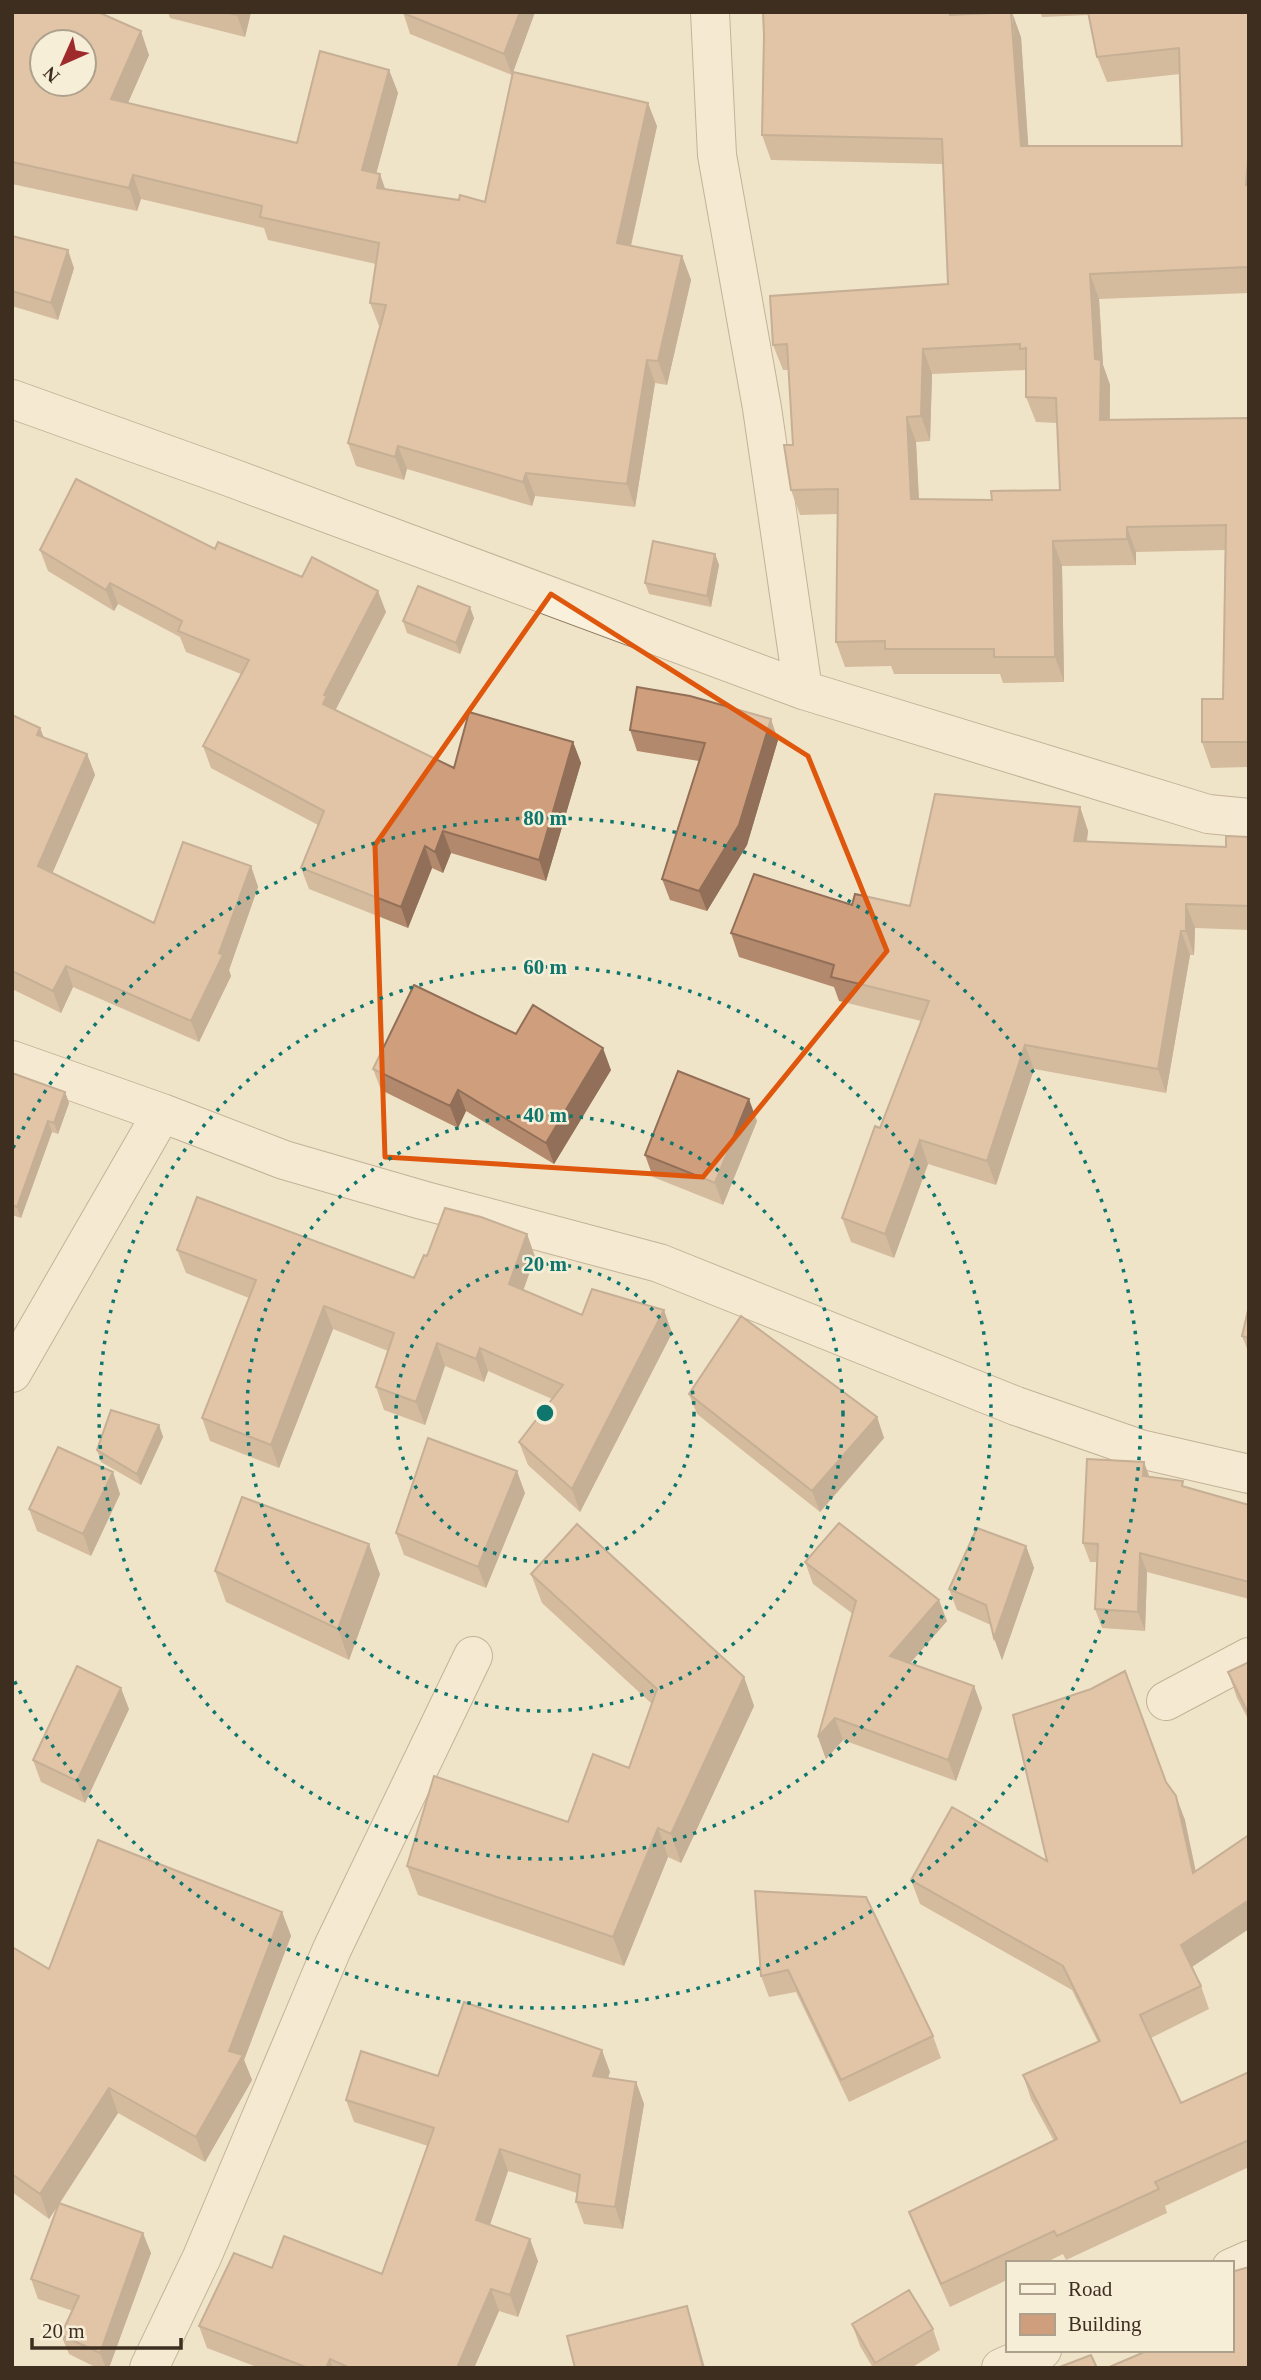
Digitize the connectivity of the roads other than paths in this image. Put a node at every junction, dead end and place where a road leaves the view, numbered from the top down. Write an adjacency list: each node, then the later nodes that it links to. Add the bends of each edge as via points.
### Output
1 (710, 12): 3 (street, via 718,155 762,408)
2 (12, 399): 3 (street)
3 (803, 690): 4 (street, via 1208,814)
4 (1249, 818)
5 (12, 1060): 6 (street)
6 (162, 1113): 7 (street); 8 (street, via 284,1160 659,1263 1016,1406 1140,1449)
7 (12, 1373)
8 (1249, 1475)
9 (473, 1656): 15 (street, via 332,1949 202,2257)
10 (1249, 1657): 11 (street)
11 (1166, 1700)
12 (1249, 2260): 13 (street)
13 (1233, 2267)
14 (1037, 2352): 16 (street)
15 (149, 2368)
16 (1001, 2368)

